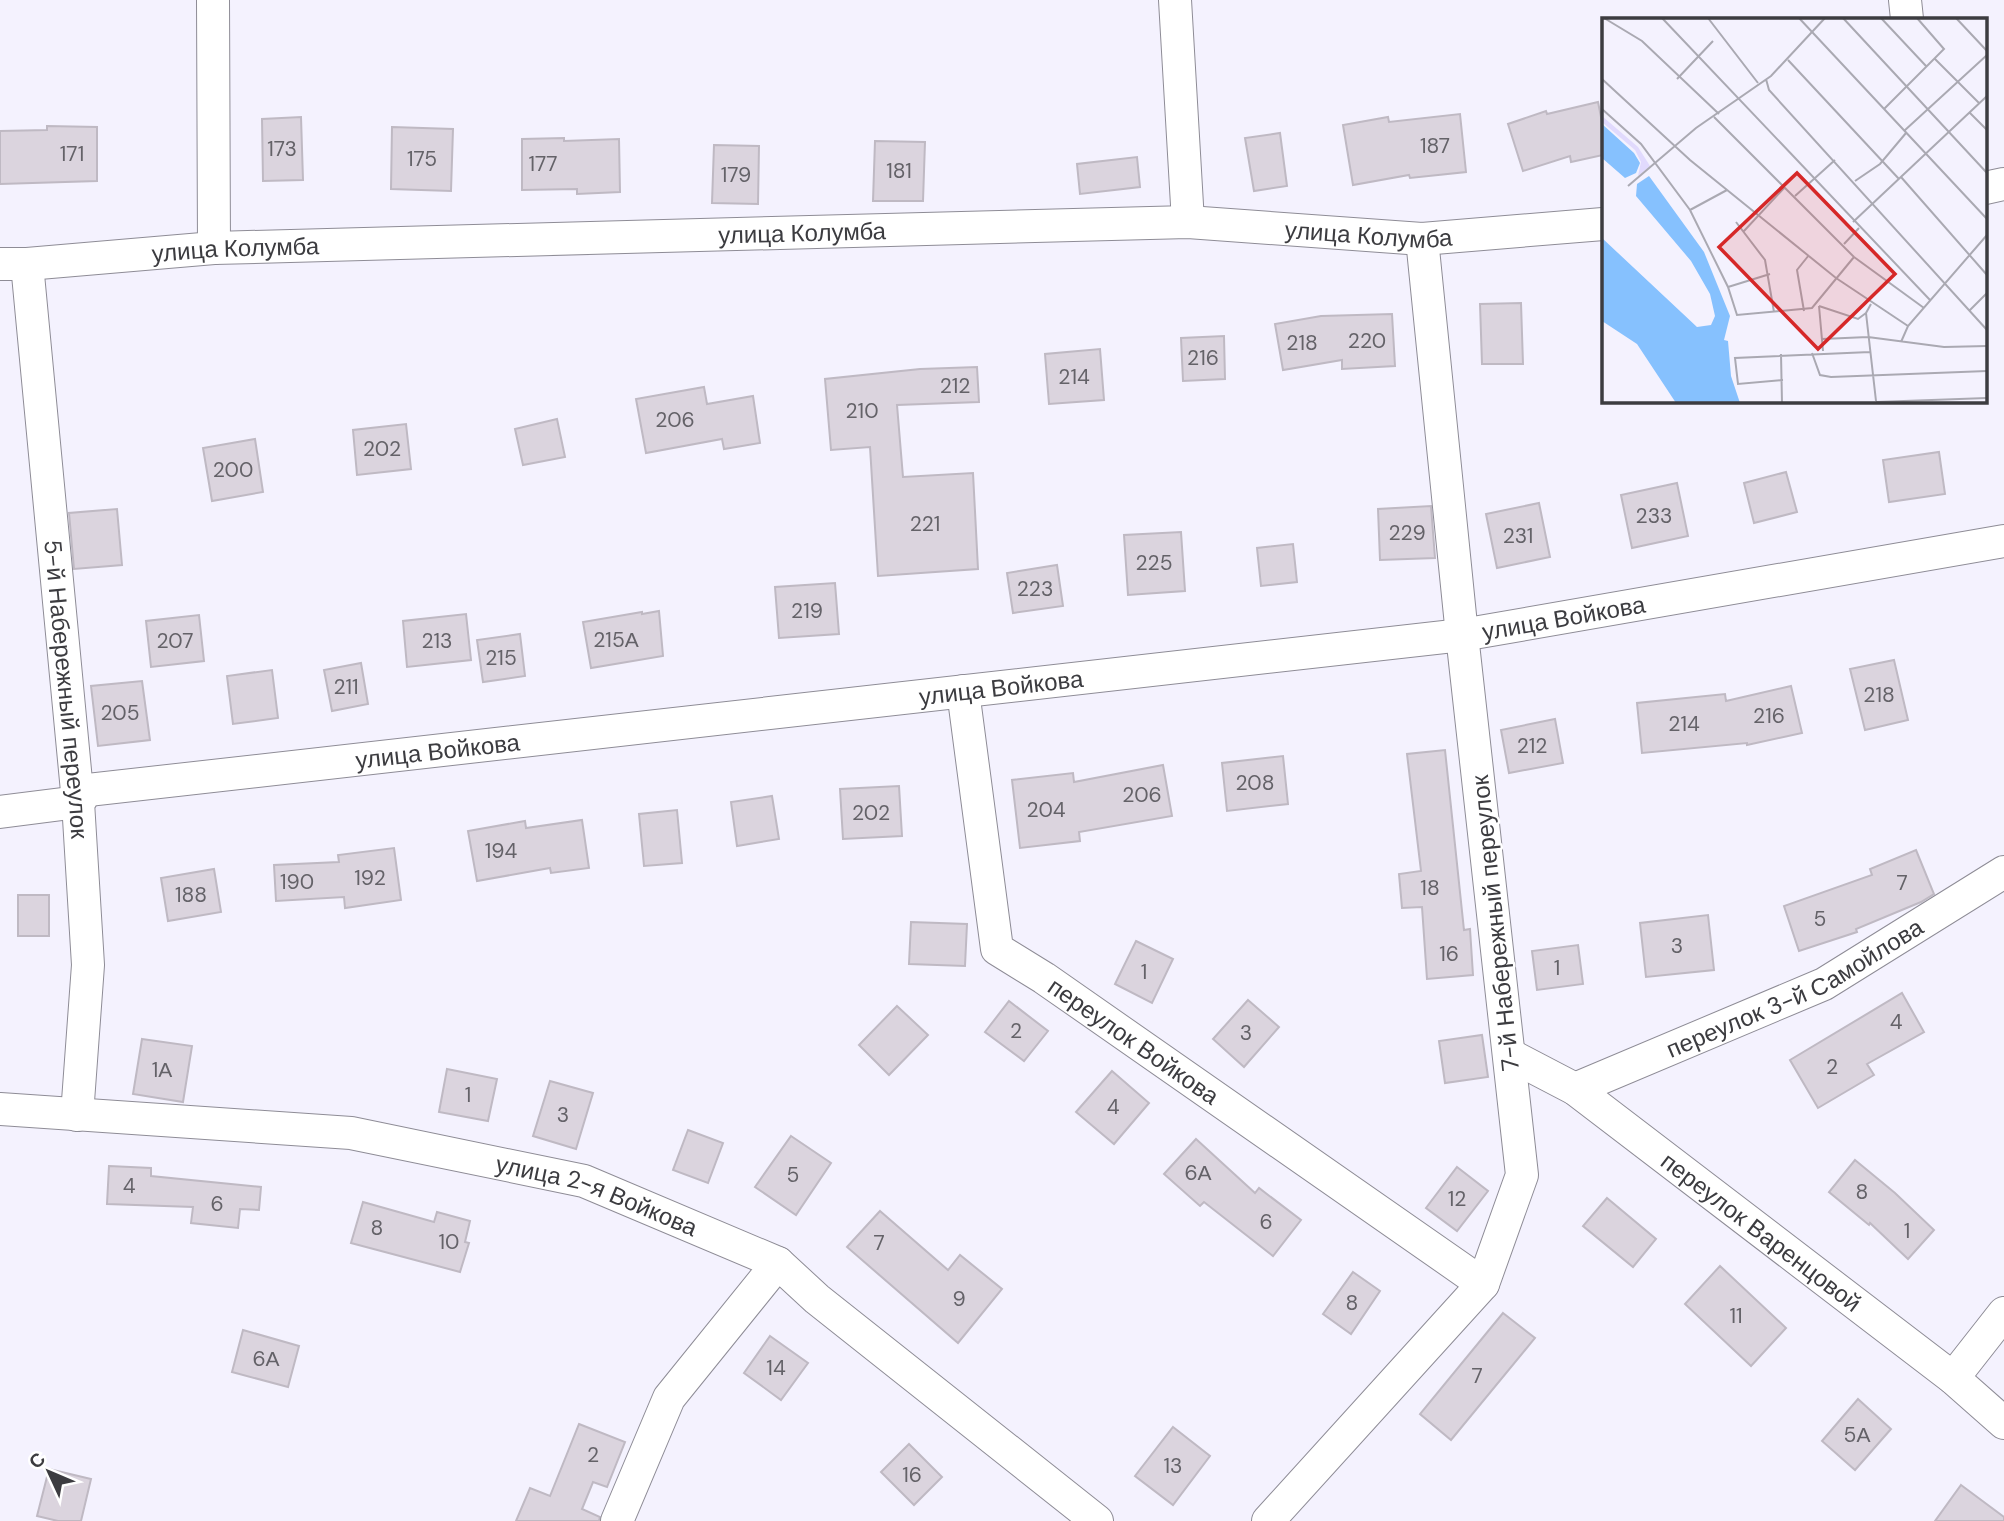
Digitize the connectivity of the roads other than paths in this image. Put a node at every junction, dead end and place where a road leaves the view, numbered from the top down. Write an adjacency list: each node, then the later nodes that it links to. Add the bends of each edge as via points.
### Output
1 (213, 0): 10 (street)
2 (1175, 0): 7 (street)
3 (1905, 0): 4 (street)
4 (1907, 18)
5 (2004, 184): 6 (street)
6 (1986, 188)
7 (1188, 222): 9 (street, улица Колумба); 10 (street, улица Колумба)
8 (1602, 224): 9 (street, улица Колумба)
9 (1422, 239): 13 (street, 7-й Набережный переулок)
10 (214, 248): 11 (street, улица Колумба)
11 (13, 264): 15 (street, 5-й Набережный переулок)
12 (2004, 541): 13 (street, улица Войкова)
13 (1462, 635): 14 (street, улица Войкова); 18 (street, 7-й Набережный переулок)
14 (963, 691): 15 (street, улица Войкова, via 88,790); 23 (street, переулок Войкова, via 997,949)
15 (78, 802): 16 (street, улица Войкова); 21 (street, 5-й Набережный переулок, via 88,965)
16 (0, 812)
17 (2004, 872): 19 (street, переулок 3-й Самойлова, via 1824,984)
18 (1510, 1055): 19 (street, переулок Варенцовой); 23 (street, 7-й Набережный переулок, via 1522,1174)
19 (1575, 1089): 25 (street, переулок Варенцовой)
20 (0, 1109): 21 (street, улица 2-я Войкова)
21 (78, 1115): 22 (street, улица 2-я Войкова, via 351,1133 584,1181)
22 (778, 1263): 27 (street, via 669,1398); 28 (street, улица 2-я Войкова, via 817,1300)
23 (1483, 1284): 29 (street, 7-й Набережный переулок)
24 (2004, 1313): 25 (street)
25 (1953, 1378): 26 (street, переулок Варенцовой)
26 (2004, 1423)
27 (617, 1521)
28 (1097, 1521)
29 (1268, 1521)

